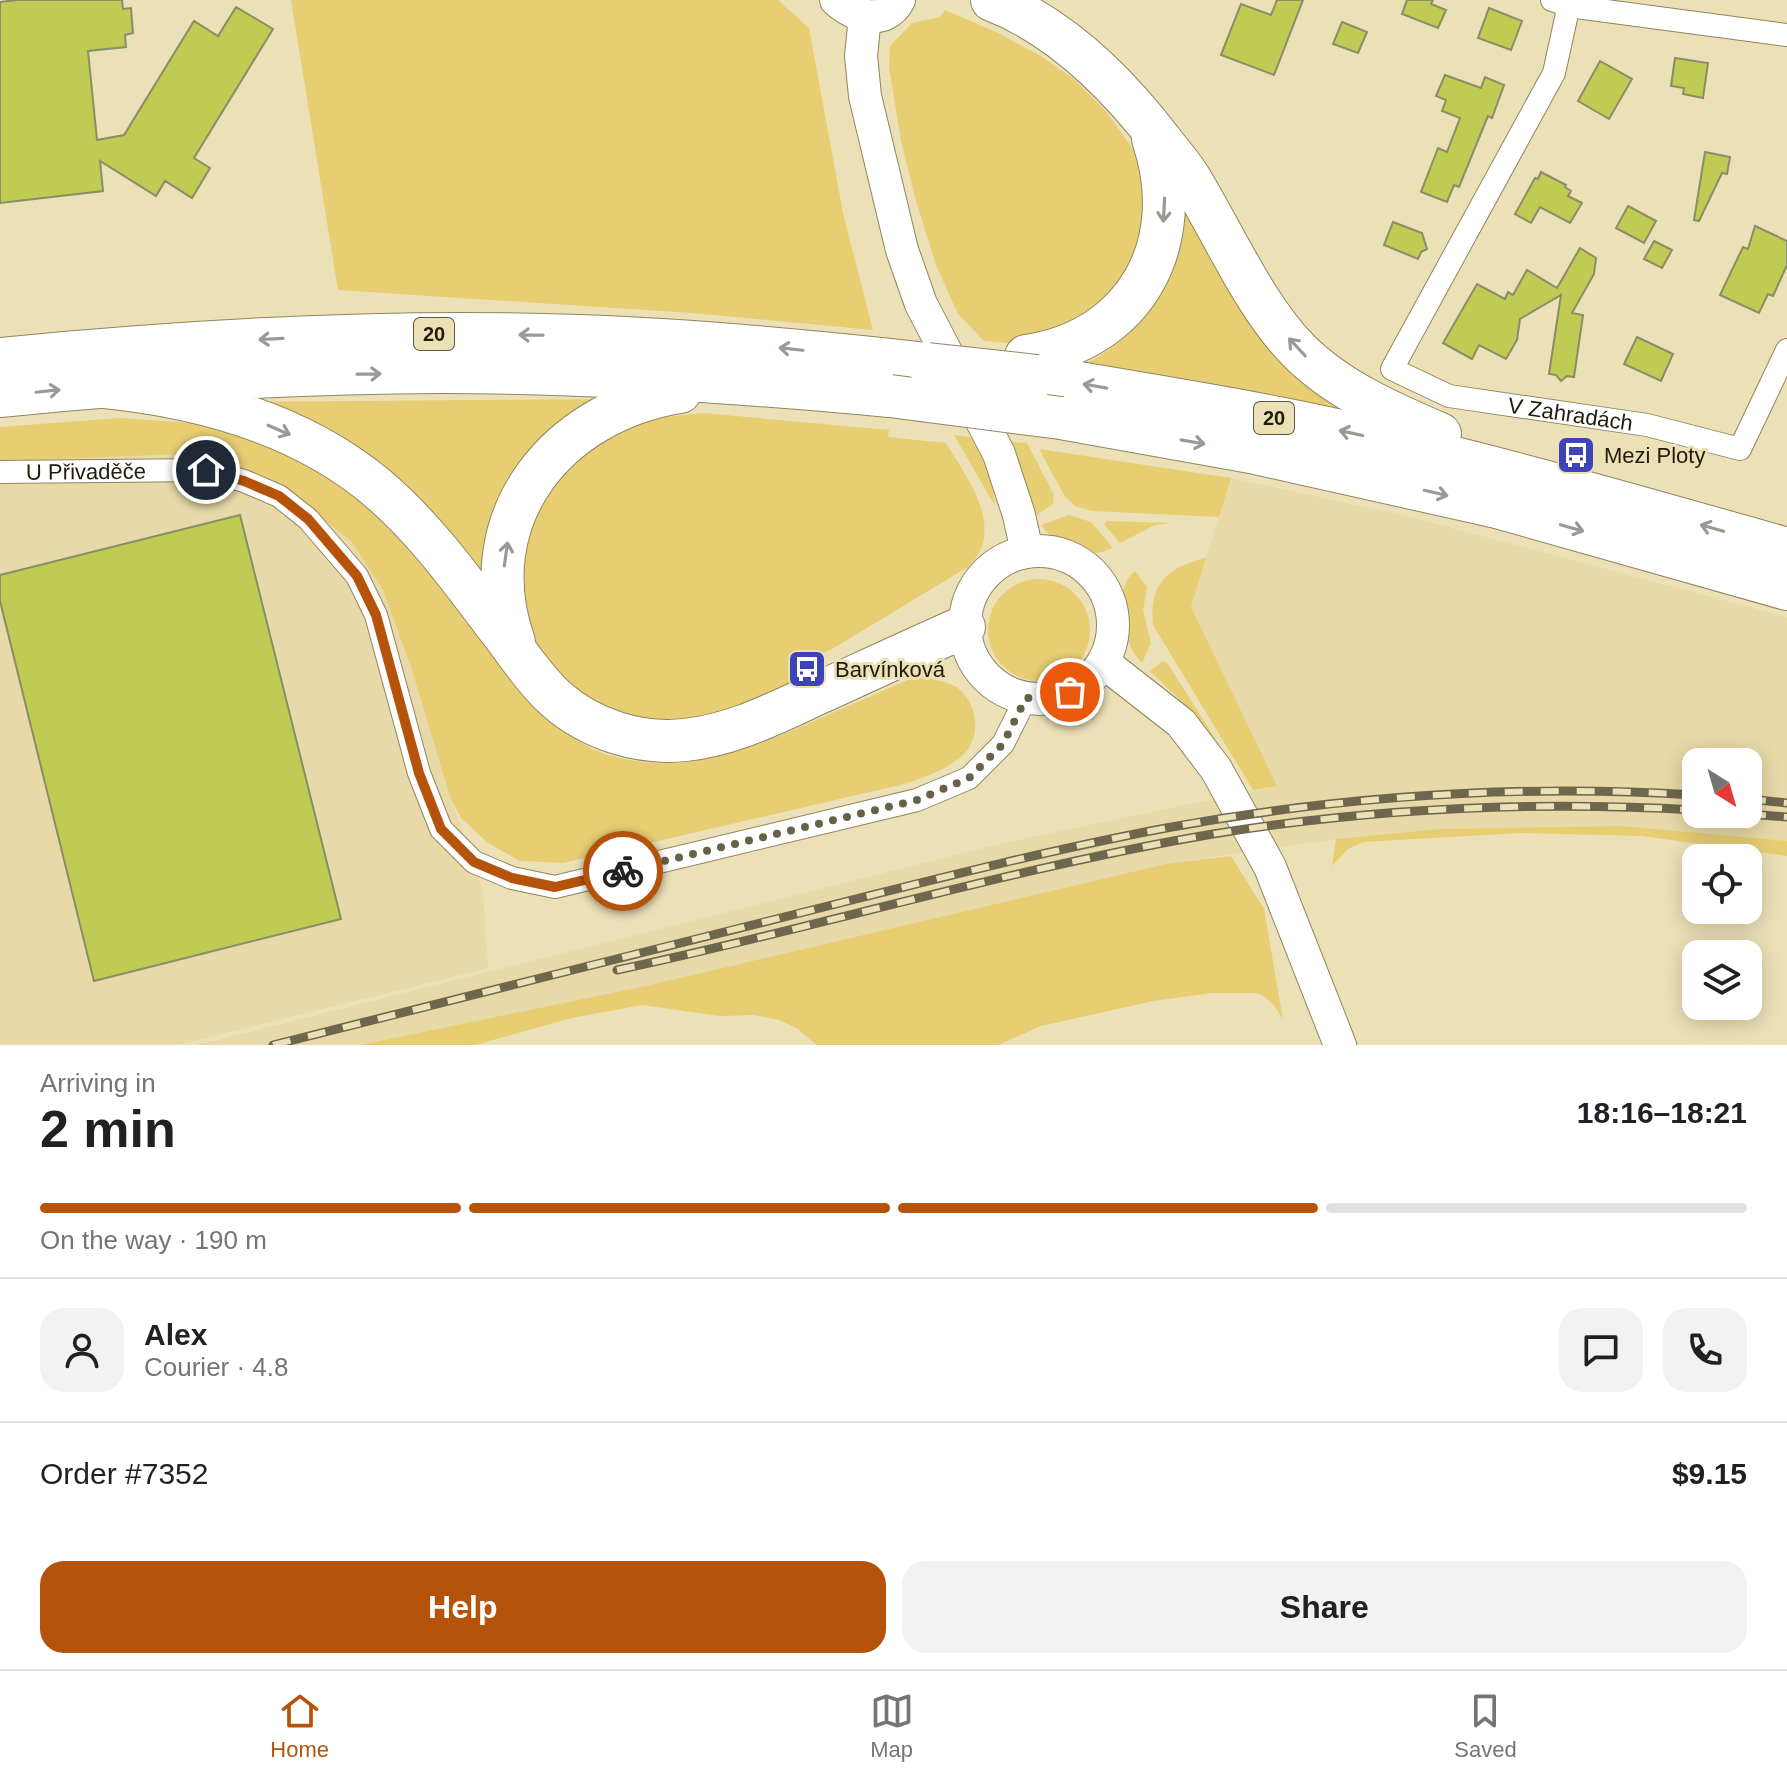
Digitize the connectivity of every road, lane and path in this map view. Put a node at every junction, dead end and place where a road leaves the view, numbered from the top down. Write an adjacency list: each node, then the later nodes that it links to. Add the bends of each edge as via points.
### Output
1 (836, 0): 5 (street)
2 (899, 0): 5 (street, via 887,14)
3 (992, 0): 7 (highway, via 1038,23 1099,69)
4 (1564, 2): 6 (street); 8 (street, V Zahradách, via 1554,73 1392,369 1449,396 1647,425 1740,449)
5 (865, 16): 17 (street, via 865,96 902,250 921,304 999,454)
6 (1787, 35)
7 (1142, 116): 10 (highway, one-way to 10, via 1157,153 1164,192 1162,232 1150,270 1129,303 1099,329); 14 (highway, one-way to 7, via 1333,379 1299,351 1271,317 1190,178)
8 (1787, 350)
9 (0, 359): 10 (highway, 20, one-way to 9, bridge, via 928,364 738,344 436,334 194,342)
10 (1032, 366): 14 (highway, 20, one-way to 10)
11 (741, 382): 12 (highway, 20, one-way to 11, via 443,372); 18 (highway, 20, one-way to 18, bridge, via 1061,418 1251,452 1497,507); 20 (highway, one-way to 11, via 507,616 504,572 510,530 534,476 575,436 623,408)
12 (95, 386): 13 (highway, 20, one-way to 12); 20 (highway, one-way to 20, via 171,396 244,416 348,466 421,531)
13 (0, 396)
14 (1508, 471): 16 (highway, 20, one-way to 14)
15 (0, 472): 22 (street, U Přivaděče, via 206,470 279,496 308,519 357,576 376,615 419,773 441,829 474,862 526,881 555,887 917,800 969,778 1003,744)
16 (1787, 549)
17 (1027, 552): 19 (street, via 989,570 967,606); 21 (street, via 1068,557 1099,583 1113,622)
18 (1787, 589)
19 (964, 627): 20 (highway, via 746,726 682,741 633,737 591,723 555,698); 22 (street, via 969,652 982,674 1002,690)
20 (521, 658)
21 (1103, 662): 22 (street, via 1070,692); 23 (street, via 1181,723 1216,769 1270,867)
22 (1026, 698)
23 (1340, 1045)

